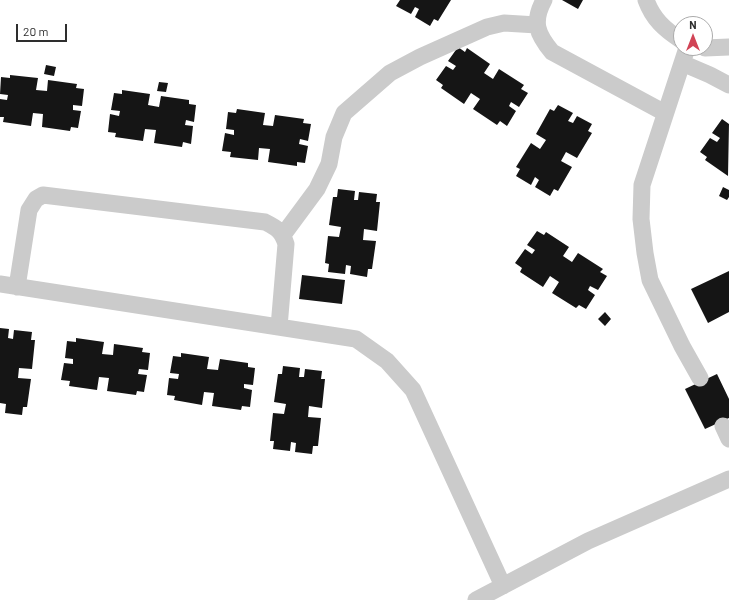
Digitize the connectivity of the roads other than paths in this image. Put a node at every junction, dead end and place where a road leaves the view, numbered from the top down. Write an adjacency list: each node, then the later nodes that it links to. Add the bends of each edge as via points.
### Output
1 (544, 0): 3 (street, via 539,10)
2 (646, 0): 4 (street, via 650,12)
3 (538, 25): 10 (street, via 541,39 552,52); 11 (street, via 504,23 487,27 390,73 344,113 334,137 329,164 317,189)
4 (673, 35)
5 (729, 47): 6 (street)
6 (713, 48)
7 (685, 56): 10 (street)
8 (686, 56): 9 (street)
9 (729, 85)
10 (665, 113): 15 (street, via 642,185 641,219 645,253 650,280)
11 (283, 235): 13 (street, via 264,222 43,195 36,199 29,210); 14 (street, via 286,244)
12 (0, 284): 13 (street)
13 (17, 287): 14 (street)
14 (279, 327): 17 (street, via 356,339 387,361 413,390)
15 (700, 378)
16 (729, 479): 17 (street, via 588,541)
17 (503, 586): 18 (street)
18 (476, 600)

